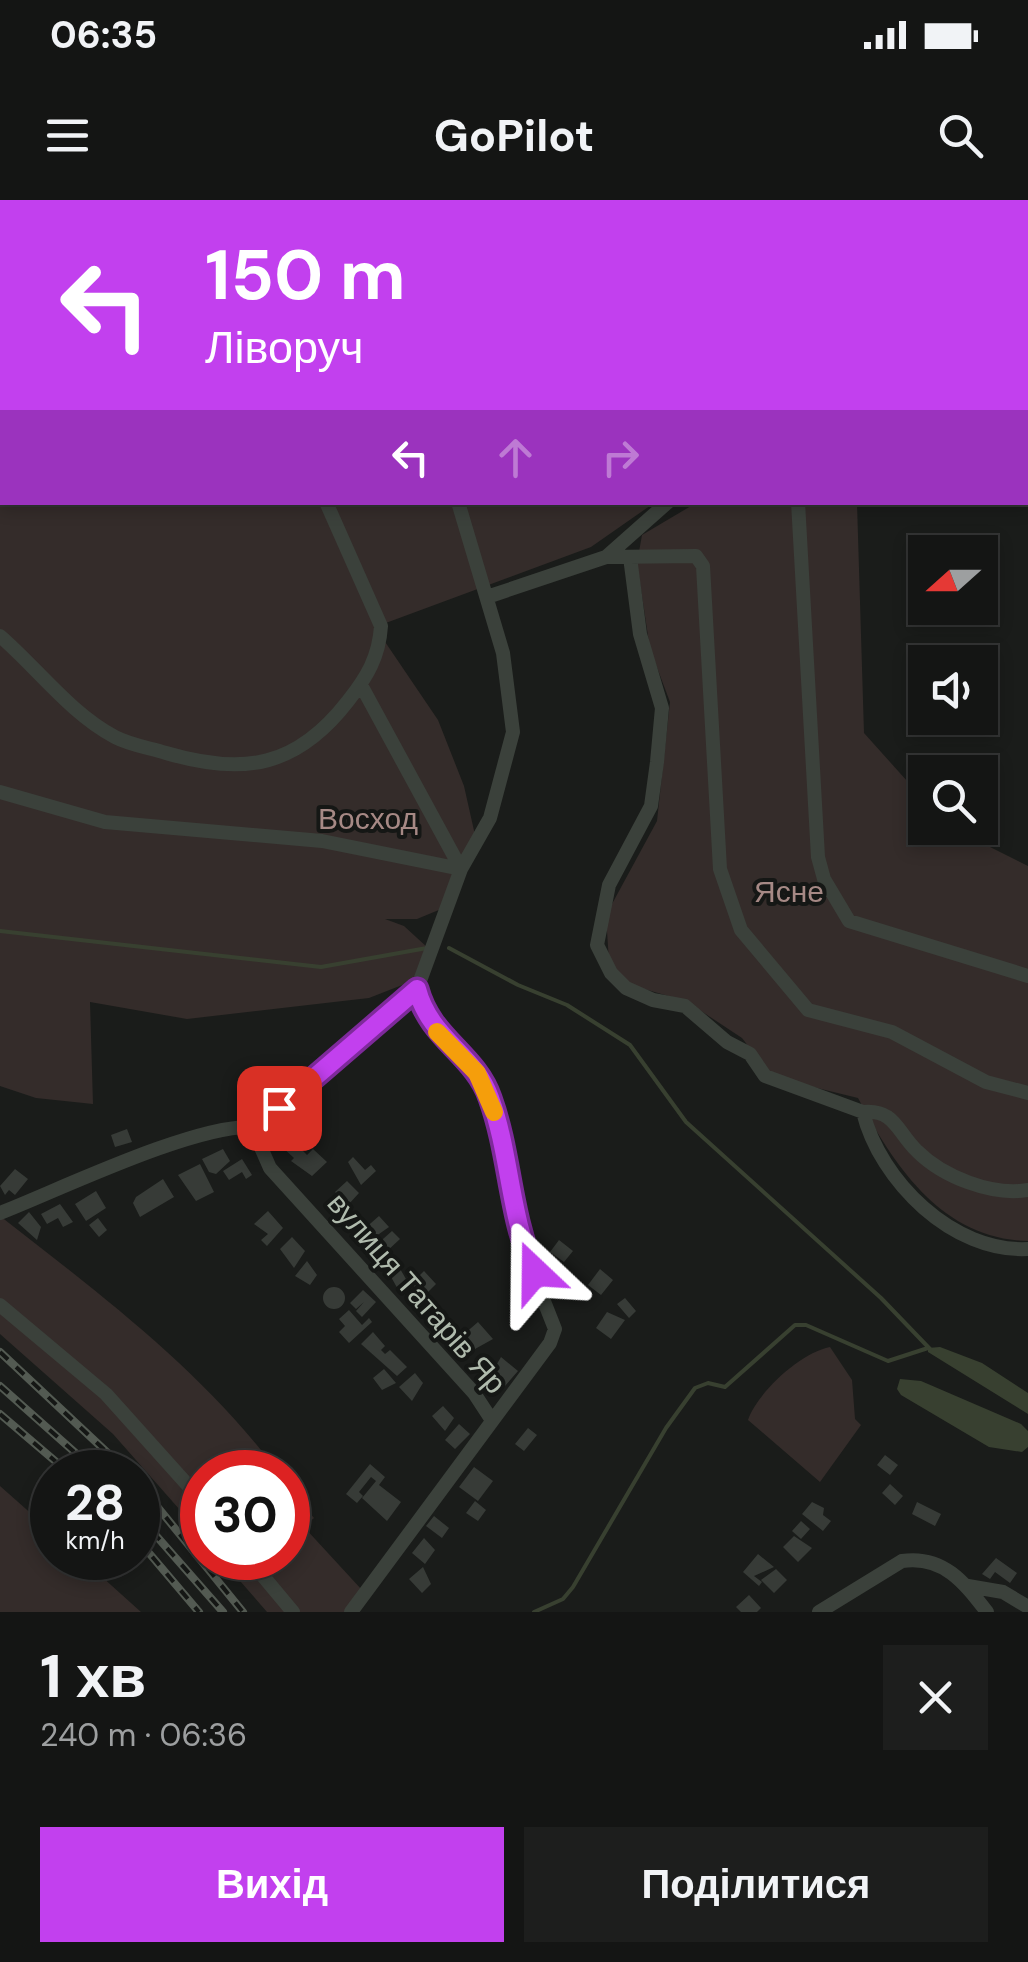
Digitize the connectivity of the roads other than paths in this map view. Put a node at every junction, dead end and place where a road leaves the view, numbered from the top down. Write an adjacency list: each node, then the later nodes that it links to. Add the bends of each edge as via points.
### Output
1 (327, 505): 9 (street, via 381,626 380,648)
2 (459, 505): 7 (street)
3 (665, 505): 5 (street)
4 (798, 505): 12 (street, via 811,784 824,879 849,921)
5 (606, 557): 6 (street); 7 (street)
6 (630, 557): 14 (street, via 696,556 703,566 720,869 741,930 808,1010 892,1032 986,1082); 15 (street, via 640,634 662,708 651,806 608,885 597,945 626,988 686,1006 750,1054 765,1076)
7 (487, 596): 11 (street, via 503,653 512,732 490,818)
8 (0, 636): 9 (street, via 115,737 210,766 297,753)
9 (361, 684): 11 (street)
10 (0, 792): 11 (street, via 104,822 322,841)
11 (460, 868): 13 (street)
12 (1028, 976)
13 (417, 989): 16 (street); 21 (street, вулиця Татарів Яр, via 433,1028 489,1094 517,1233 555,1329)
14 (1028, 1093)
15 (863, 1112): 17 (street, via 891,1116 918,1152 955,1174 1006,1194); 19 (street, via 882,1159 916,1200 974,1240)
16 (252, 1127): 18 (street, via 186,1140); 21 (street, вулиця Татарів Яр, via 270,1168 474,1393)
17 (1028, 1190)
18 (0, 1213)
19 (1028, 1250)
20 (0, 1305): 22 (street, via 106,1394)
21 (490, 1419): 27 (street, вулиця Татарів Яр)
22 (180, 1476)
23 (266, 1580): 26 (street)
24 (968, 1586): 25 (street, via 1004,1592); 28 (street, via 938,1563 902,1561); 29 (street)
25 (1028, 1607)
26 (293, 1612)
27 (351, 1612)
28 (820, 1612)
29 (988, 1612)

